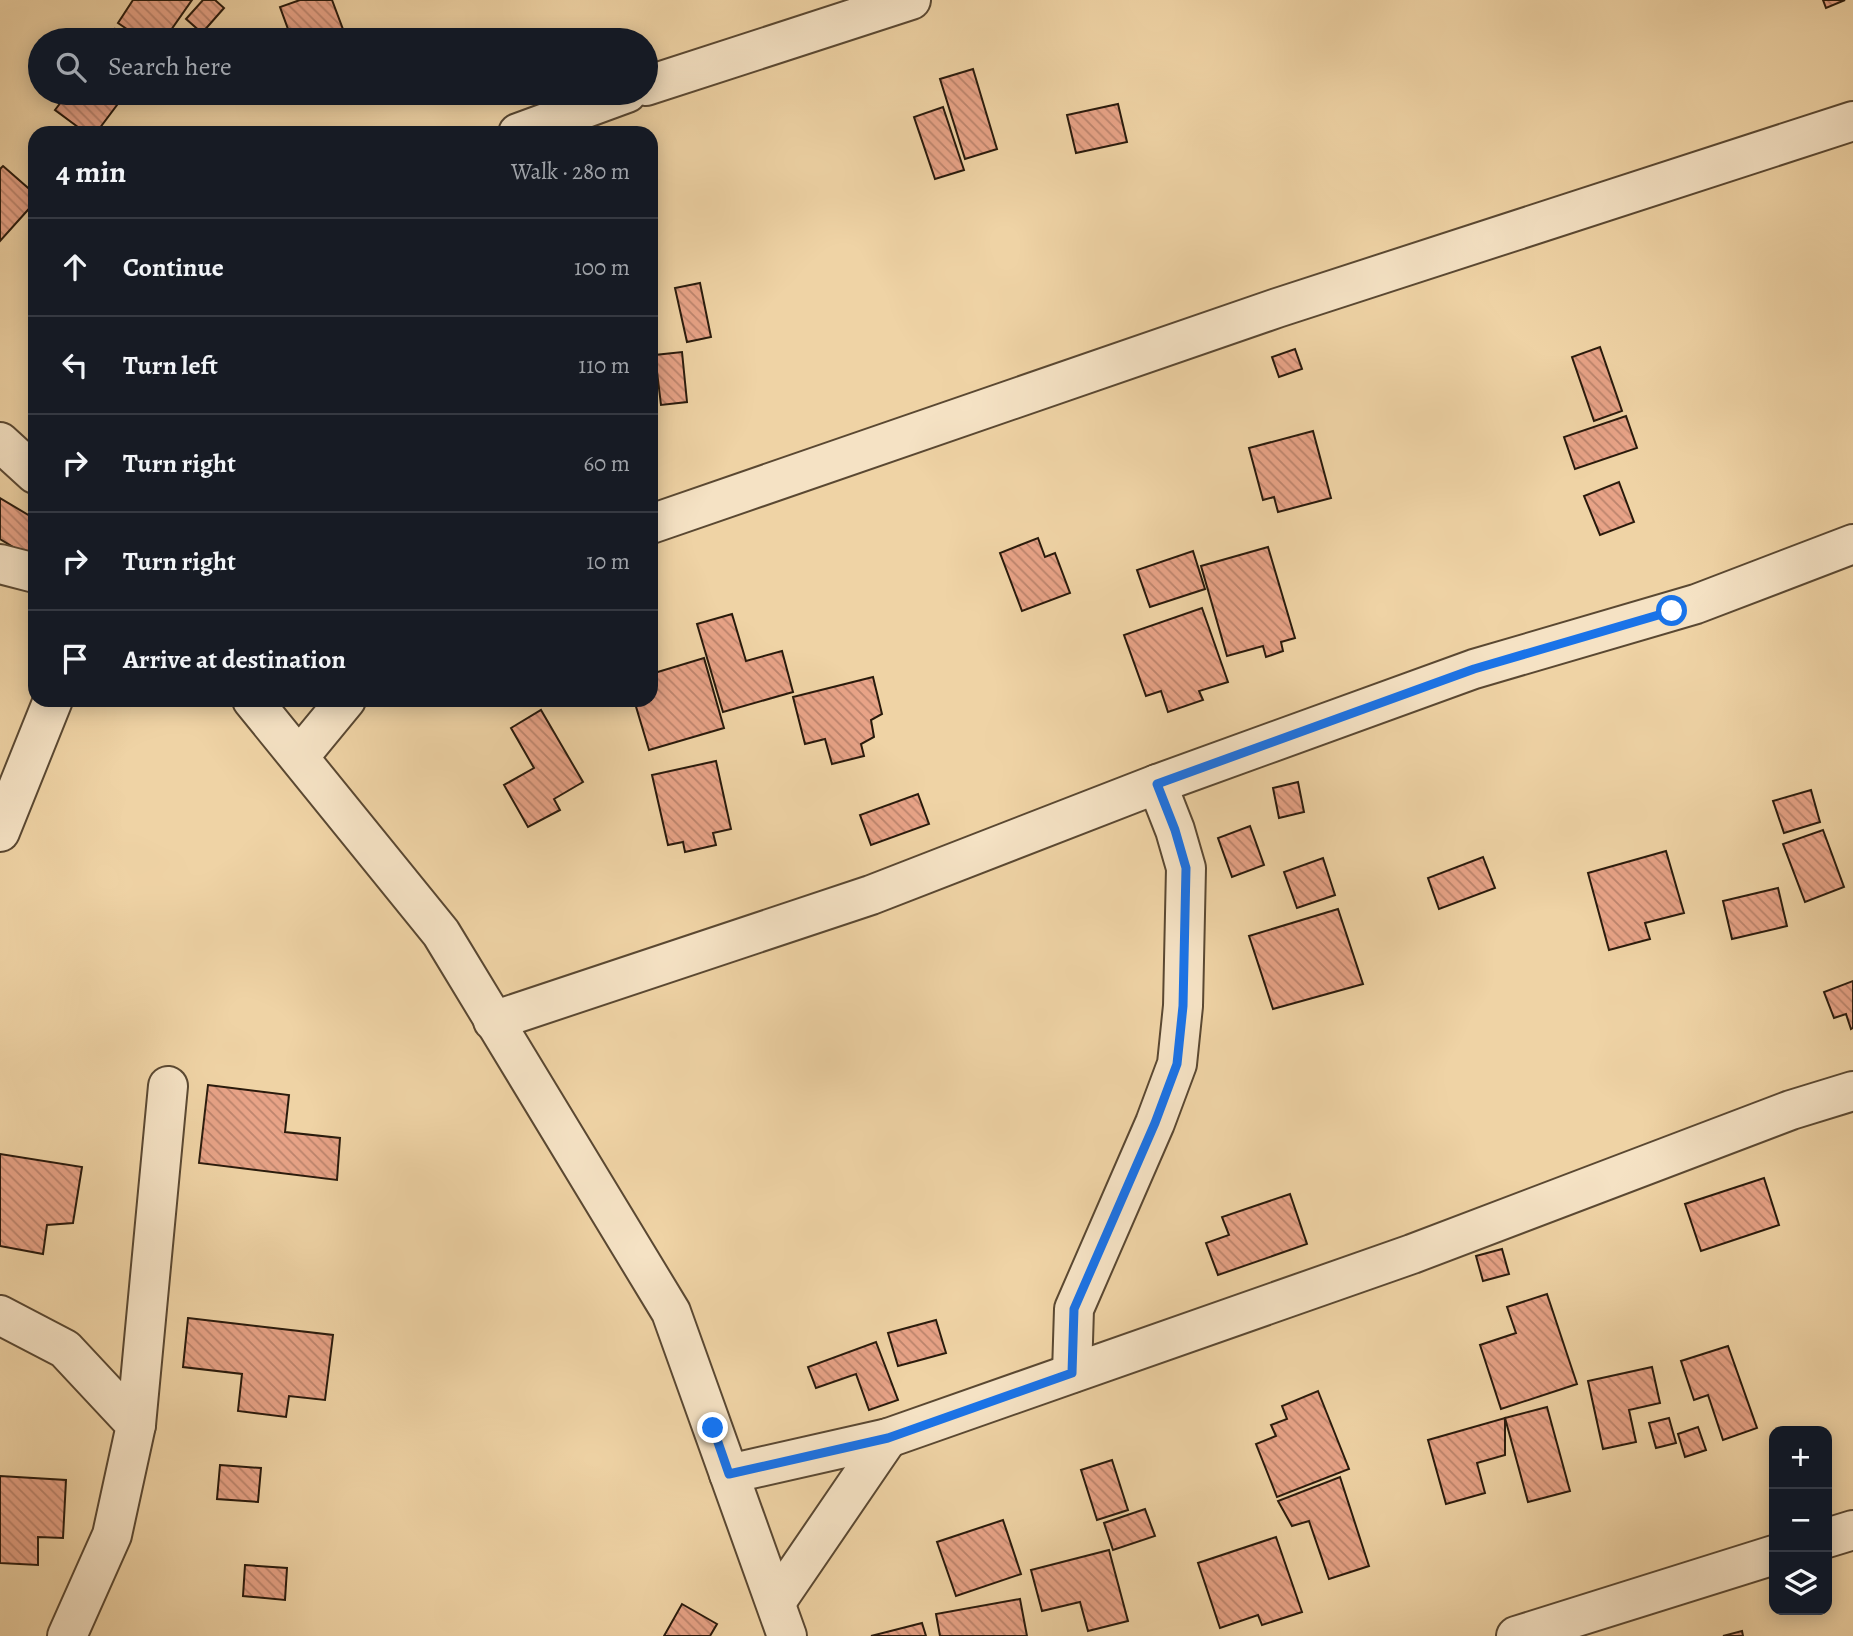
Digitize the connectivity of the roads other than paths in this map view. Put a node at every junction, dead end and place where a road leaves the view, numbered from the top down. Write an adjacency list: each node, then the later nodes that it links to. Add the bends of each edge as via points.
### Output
1 (911, 0): 2 (street)
2 (658, 82)
3 (594, 105): 5 (street)
4 (1853, 121): 8 (street, via 1277,307)
5 (537, 126)
6 (0, 442): 7 (street)
7 (28, 468)
8 (658, 522)
9 (1853, 544): 16 (street, via 1696,604 1474,669)
10 (0, 564): 11 (street)
11 (28, 571)
12 (50, 707): 17 (street)
13 (258, 707): 15 (street)
14 (340, 707): 15 (street)
15 (299, 757): 18 (street, via 441,933)
16 (1157, 784): 18 (street, via 871,895); 22 (street, via 1186,868 1177,1064 1074,1309)
17 (0, 832)
18 (493, 1021): 25 (street, via 671,1312)
19 (167, 1086): 23 (street)
20 (1853, 1091): 22 (street, via 1791,1110 1412,1254)
21 (0, 1315): 23 (street, via 65,1349)
22 (1072, 1373): 24 (street)
23 (136, 1425): 30 (street, via 112,1535)
24 (888, 1438): 25 (street); 29 (street)
25 (729, 1474): 29 (street)
26 (1853, 1530): 27 (street)
27 (1832, 1536)
28 (1769, 1557): 31 (street)
29 (782, 1619)
30 (68, 1636)
31 (1516, 1636)

